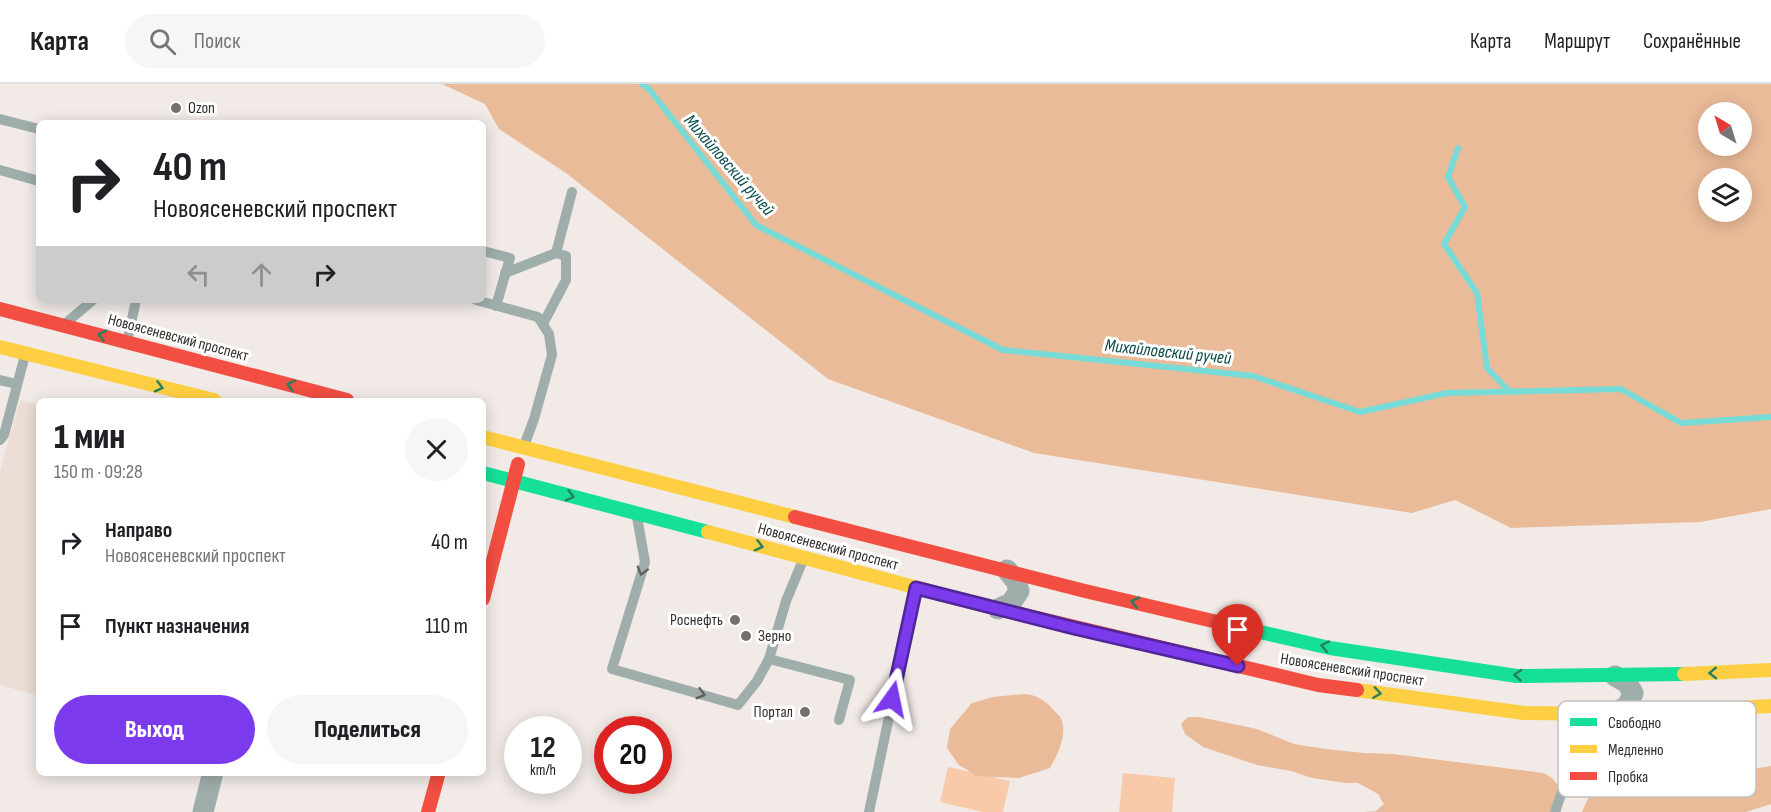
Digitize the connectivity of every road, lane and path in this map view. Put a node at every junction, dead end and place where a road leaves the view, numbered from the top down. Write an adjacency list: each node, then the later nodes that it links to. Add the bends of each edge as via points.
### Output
1 (0, 119): 2 (lane)
2 (36, 128)
3 (0, 170): 4 (lane)
4 (36, 180)
5 (572, 192): 7 (lane)
6 (486, 252): 8 (lane, via 510,258)
7 (556, 252): 8 (lane); 14 (lane, via 566,256 566,280)
8 (505, 273): 12 (lane)
9 (89, 303): 15 (lane)
10 (135, 303): 16 (lane)
11 (486, 303): 12 (lane)
12 (496, 306): 14 (lane, via 538,317)
13 (0, 309): 15 (main road, Новоясеневский проспект)
14 (543, 324): 25 (lane, via 552,355)
15 (63, 325): 16 (main road, Новоясеневский проспект, one-way to 15)
16 (127, 342): 22 (main road, Новоясеневский проспект, one-way to 16)
17 (0, 347): 18 (main road)
18 (25, 353): 20 (lane); 21 (main road, one-way to 21)
19 (0, 380): 20 (lane)
20 (17, 384): 24 (lane)
21 (206, 398)
22 (339, 398)
23 (486, 438): 25 (main road, Новоясеневский проспект)
24 (0, 440)
25 (523, 447): 27 (main road); 30 (main road, Новоясеневский проспект)
26 (486, 474): 27 (main road, Новоясеневский проспект)
27 (513, 481): 28 (main road, Новоясеневский проспект, one-way to 28); 31 (main road)
28 (636, 513): 29 (main road, Новоясеневский проспект, one-way to 29); 34 (lane, one-way to 34, via 645,562 612,669 738,705)
29 (804, 557): 32 (main road, Новоясеневский проспект); 34 (lane)
30 (1007, 570): 33 (street, via 1019,591 1011,603); 37 (main road, Новоясеневский проспект, one-way to 30, via 1517,676 1330,648)
31 (486, 586)
32 (916, 588): 33 (main road, Новоясеневский проспект); 49 (lane)
33 (998, 609): 42 (main road, Новоясеневский проспект, one-way to 42, via 1318,685)
34 (769, 658): 43 (lane, via 850,680)
35 (1771, 670): 36 (main road, Новоясеневский проспект, one-way to 36)
36 (1657, 675): 37 (main road, Новоясеневский проспект); 39 (street, via 1645,682 1641,694)
37 (1615, 676): 38 (street, via 1627,683 1633,693)
38 (1630, 701)
39 (1644, 701)
40 (1771, 706): 41 (main road, Новоясеневский проспект)
41 (1756, 707)
42 (1558, 714)
43 (839, 720)
44 (212, 776): 47 (street)
45 (438, 776): 48 (main road)
46 (1560, 797): 50 (lane)
47 (202, 812)
48 (428, 812)
49 (869, 812)
50 (1555, 812)

